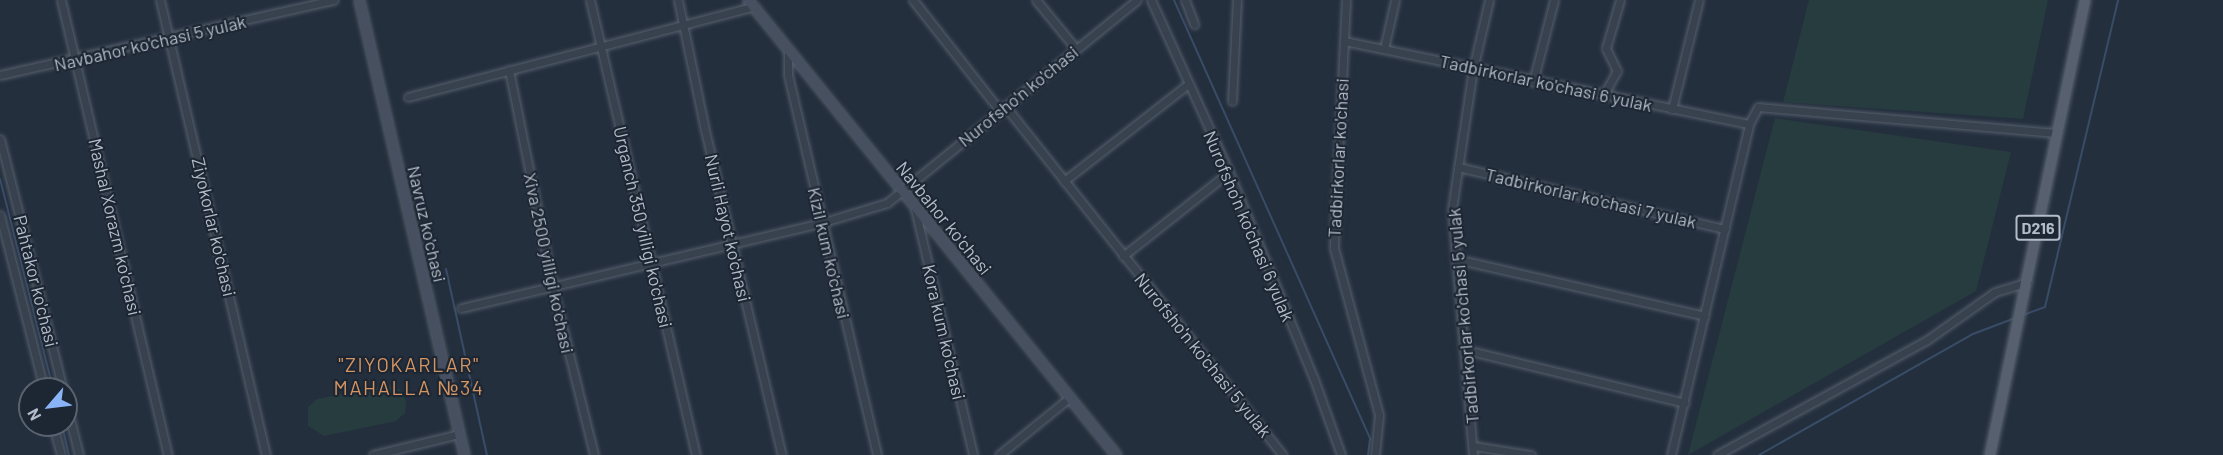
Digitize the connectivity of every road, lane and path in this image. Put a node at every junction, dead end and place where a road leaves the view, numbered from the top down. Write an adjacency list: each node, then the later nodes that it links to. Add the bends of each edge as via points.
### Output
1 (61, 0): 29 (street, Mashal Xorazm ko'chasi)
2 (160, 0): 23 (street, Ziyokorlar ko'chasi)
3 (334, 0): 23 (street, Navbahor ko'chasi 5 yulak)
4 (359, 0): 64 (main road, Navruz ko'chasi)
5 (590, 0): 25 (street, Urganch 350 yilligi ko'chasi)
6 (678, 0): 22 (street, Nurli Hayot ko'chasi)
7 (913, 0): 38 (street, Nurofsho'n ko'chasi 5 yulak)
8 (1036, 0): 26 (street)
9 (1137, 0): 26 (street, Nurofsho'n ko'chasi)
10 (1151, 0): 34 (street, Nurofsho'n ko'chasi 6 yulak)
11 (1185, 0): 21 (street)
12 (1237, 0): 37 (street)
13 (1346, 0): 24 (street, Tadbirkorlar ko'chasi)
14 (1395, 0): 27 (street)
15 (1489, 0): 30 (street, Tadbirkorlar ko'chasi 5 yulak)
16 (1554, 0): 33 (street)
17 (1620, 0): 35 (street, via 1606,48 1617,71)
18 (1699, 0): 39 (street)
19 (2085, 0): 41 (main road, D216)
20 (751, 3): 22 (street); 28 (main road, Navbahor ko'chasi)
21 (1194, 24)
22 (685, 26): 25 (street); 51 (street, Nurli Hayot ko'chasi)
23 (170, 39): 29 (street, Navbahor ko'chasi 5 yulak); 71 (street, Ziyokorlar ko'chasi)
24 (1344, 40): 27 (street, Tadbirkorlar ko'chasi 6 yulak); 83 (street, Tadbirkorlar ko'chasi, via 1334,248 1379,415)
25 (602, 47): 31 (street); 54 (street, Urganch 350 yilligi ko'chasi)
26 (1076, 49): 38 (street, Nurofsho'n ko'chasi)
27 (1384, 49): 30 (street, Tadbirkorlar ko'chasi 6 yulak)
28 (788, 50): 46 (main road, Navbahor ko'chasi); 49 (street, Kizil kum ko'chasi, via 788,75)
29 (77, 61): 32 (street, Navbahor ko'chasi 5 yulak); 70 (street, Mashal Xorazm ko'chasi)
30 (1473, 69): 33 (street, Tadbirkorlar ko'chasi 6 yulak); 43 (street, Tadbirkorlar ko'chasi 5 yulak)
31 (509, 70): 36 (street); 56 (street, Xiva 2500 yilligi ko'chasi)
32 (0, 75)
33 (1533, 82): 35 (street, Tadbirkorlar ko'chasi 6 yulak)
34 (1187, 85): 44 (street, Nurofsho'n ko'chasi 6 yulak); 45 (street)
35 (1603, 96): 39 (street, Tadbirkorlar ko'chasi 6 yulak)
36 (408, 97)
37 (1232, 101)
38 (1002, 109): 45 (street, Nurofsho'n ko'chasi 5 yulak); 46 (street, Nurofsho'n ko'chasi)
39 (1672, 109): 40 (street, Tadbirkorlar ko'chasi 6 yulak)
40 (1749, 124): 41 (street, via 1758,107); 50 (street)
41 (2058, 133): 55 (main road, D216)
42 (0, 139): 61 (street, Pahtakor ko'chasi)
43 (1458, 166): 50 (street, Tadbirkorlar ko'chasi 7 yulak); 53 (street, Tadbirkorlar ko'chasi 5 yulak, via 1452,209)
44 (1229, 172): 52 (street, Nurofsho'n ko'chasi 5 yulak); 82 (street, Nurofsho'n ko'chasi 6 yulak)
45 (1064, 181): 52 (street, Nurofsho'n ko'chasi 5 yulak)
46 (900, 192): 47 (main road, Navbahor ko'chasi); 49 (street, Nurofsho'n ko'chasi, via 887,203)
47 (915, 209): 62 (main road, Navbahor ko'chasi); 78 (street, Kora kum ko'chasi)
48 (0, 215): 60 (street, Pahtakor ko'chasi)
49 (821, 223): 51 (street, Nurofsho'n ko'chasi); 77 (street, Kizil kum ko'chasi)
50 (1725, 229): 58 (street)
51 (732, 244): 54 (street, Nurofsho'n ko'chasi); 76 (street, Nurli Hayot ko'chasi)
52 (1123, 256): 81 (street, Nurofsho'n ko'chasi 5 yulak)
53 (1456, 259): 58 (street); 59 (street, Tadbirkorlar ko'chasi 5 yulak)
54 (652, 264): 56 (street, Nurofsho'n ko'chasi); 75 (street, Urganch 350 yilligi ko'chasi)
55 (2027, 282): 87 (street, via 1995,292 1927,340); 88 (main road, D216)
56 (553, 289): 57 (street, Nurofsho'n ko'chasi); 74 (street, Xiva 2500 yilligi ko'chasi)
57 (461, 308)
58 (1705, 316): 63 (street)
59 (1466, 350): 63 (street); 67 (street, Tadbirkorlar ko'chasi 5 yulak)
60 (41, 377)
61 (60, 377)
62 (1070, 397): 79 (street); 80 (main road, Navbahor ko'chasi)
63 (1685, 402): 86 (street)
64 (459, 434): 72 (street); 73 (main road, Navruz ko'chasi)
65 (56, 437): 68 (street)
66 (75, 437): 69 (street)
67 (1474, 446): 84 (street, Tadbirkorlar ko'chasi 5 yulak); 85 (street)
68 (61, 455)
69 (79, 455)
70 (168, 455)
71 (266, 455)
72 (373, 455)
73 (464, 455)
74 (594, 455)
75 (696, 455)
76 (782, 455)
77 (877, 455)
78 (973, 455)
79 (999, 455)
80 (1116, 455)
81 (1284, 455)
82 (1341, 455)
83 (1375, 455)
84 (1473, 455)
85 (1531, 455)
86 (1671, 455)
87 (1717, 455)
88 (1990, 455)

